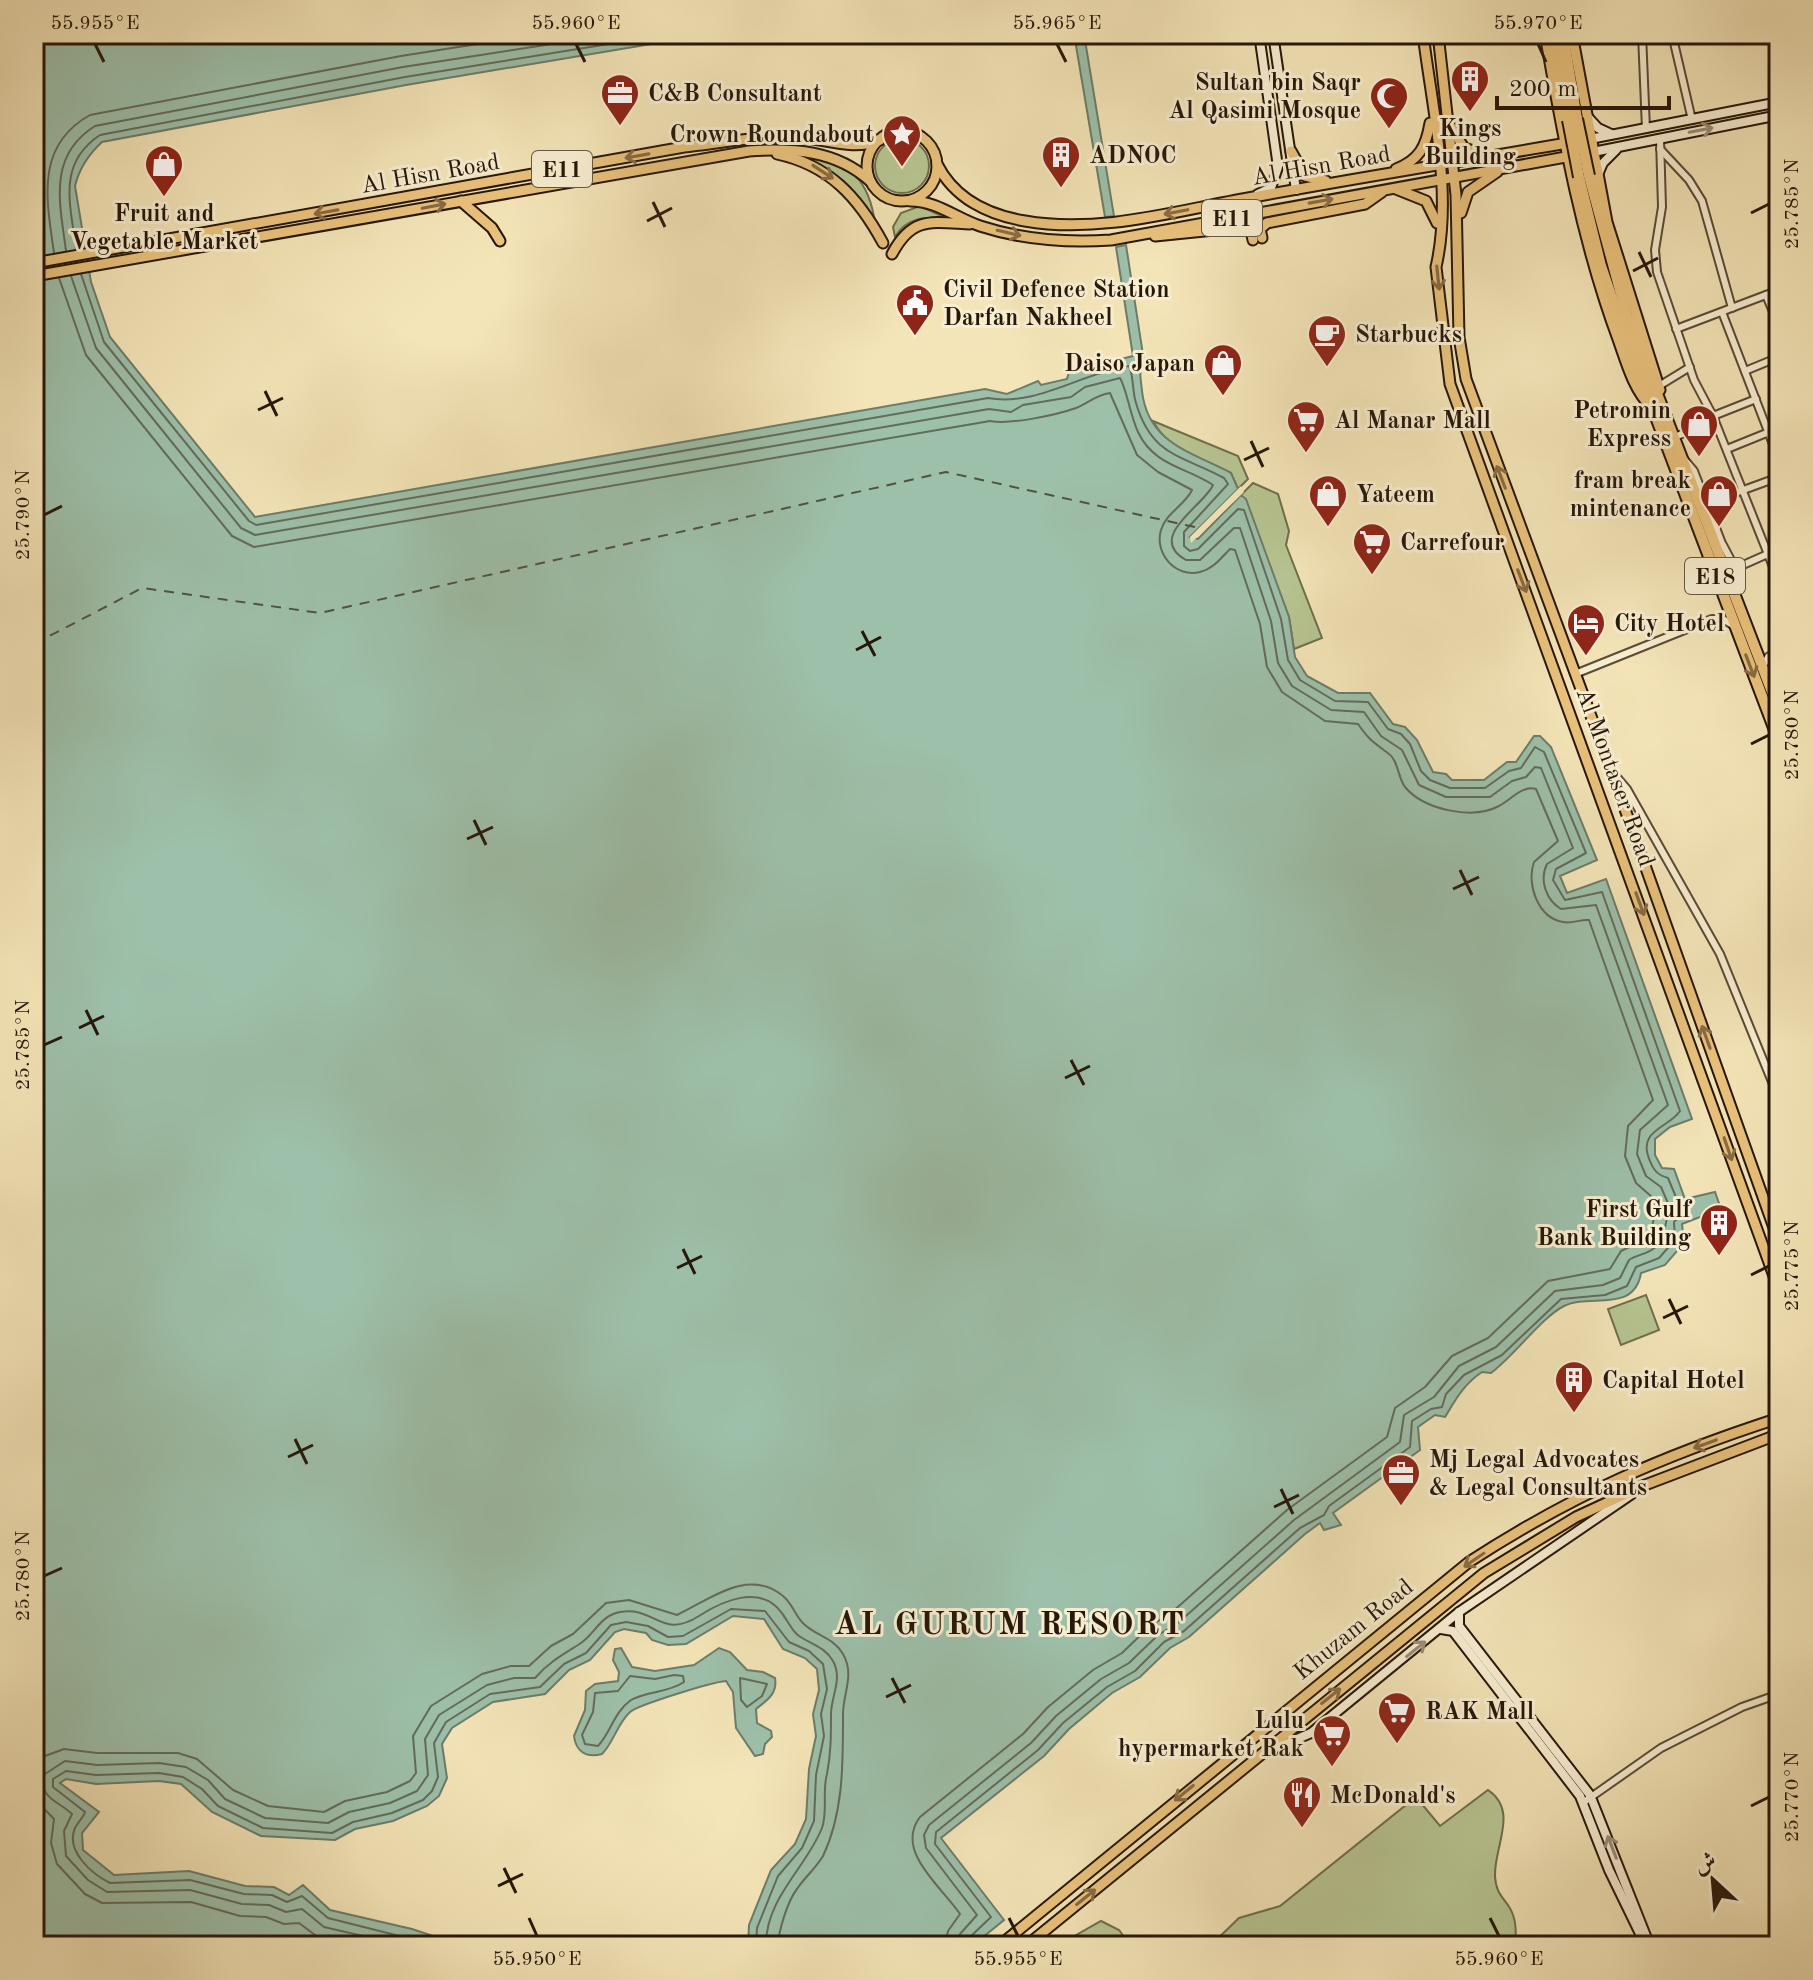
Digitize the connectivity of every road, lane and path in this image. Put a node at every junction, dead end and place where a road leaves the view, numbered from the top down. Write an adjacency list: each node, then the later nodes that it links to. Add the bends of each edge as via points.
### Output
1 (1260, 34): 10 (street, via 1267,49); 44 (street, via 1278,177 1271,188)
2 (1423, 34): 12 (main road, Al Montaser Road)
3 (1438, 34): 16 (main road, Al Montaser Road)
4 (1545, 34): 14 (main road)
5 (1554, 34): 14 (highway, E18)
6 (1563, 34): 14 (highway, E18)
7 (1572, 34): 14 (main road)
8 (1642, 34): 17 (street)
9 (1672, 34): 15 (street)
10 (1274, 37): 27 (street)
11 (1779, 102): 15 (street)
12 (1432, 112): 34 (main road, Al Montaser Road); 36 (main road, via 1419,155)
13 (1779, 115): 19 (street, one-way to 13)
14 (1573, 120): 18 (street); 20 (main road); 22 (main road); 23 (main road); 38 (highway, E18, bridge)
15 (1692, 120): 17 (street)
16 (1448, 121): 29 (main road, via 1464,148); 32 (main road, Al Montaser Road)
17 (1646, 129): 18 (street)
18 (1616, 134): 20 (street)
19 (1660, 138): 24 (street); 25 (street)
20 (1590, 139): 22 (main road, Al Hisn Road / E11); 28 (main road)
21 (880, 140): 33 (main road, via 896,132 920,136); 40 (main road, via 868,159); 55 (main road, Al Hisn Road / E11, one-way to 55, via 859,147 793,137 684,147)
22 (1565, 143): 23 (main road, Al Hisn Road / E11); 30 (main road)
23 (1545, 147): 29 (main road, Al Hisn Road / E11)
24 (1621, 147): 28 (street); 38 (street)
25 (1660, 149): 61 (street, via 1702,201); 64 (street, via 1662,207 1654,261)
26 (749, 151): 40 (main road, Al Hisn Road / E11, via 825,155); 45 (main road, Al Hisn Road / E11); 51 (main road, one-way to 51, via 791,157 829,175 860,204)
27 (1291, 151): 41 (main road, via 1305,176); 43 (street)
28 (1593, 152): 30 (main road, Al Hisn Road / E11); 38 (main road)
29 (1490, 156): 32 (main road, Al Hisn Road / E11)
30 (1568, 157): 31 (main road, Al Hisn Road / E11); 38 (main road)
31 (1542, 161): 35 (main road, Al Hisn Road / E11); 38 (main road)
32 (1453, 163): 34 (main road, Al Hisn Road / E11); 37 (main road, Al Montaser Road)
33 (937, 164): 44 (main road, Al Hisn Road / E11, one-way to 33, via 1108,223 1023,221 964,199); 46 (main road, via 932,185)
34 (1439, 165): 36 (main road, Al Hisn Road / E11); 39 (main road, Al Montaser Road)
35 (1503, 169): 37 (main road, Al Hisn Road / E11); 52 (main road, via 1468,192 1461,206)
36 (1382, 175): 41 (main road, Al Hisn Road / E11)
37 (1455, 178): 39 (main road, Al Hisn Road / E11); 52 (main road, Al Montaser Road)
38 (1584, 178): 69 (main road); 75 (highway, E18, via 1627,316); 89 (highway, E18, via 1601,266)
39 (1440, 180): 42 (main road, Al Hisn Road / E11); 53 (main road, Al Montaser Road)
40 (870, 181): 46 (main road, via 887,198)
41 (1345, 181): 43 (main road, Al Hisn Road / E11)
42 (1390, 188): 48 (main road, Al Hisn Road / E11, one-way to 42); 49 (main road, via 1365,204 1264,224 1257,239 1244,227 1174,237); 53 (main road, via 1414,194 1429,205)
43 (1296, 190): 44 (main road, Al Hisn Road / E11); 48 (main road, via 1291,201)
44 (1248, 198)
45 (461, 201): 50 (main road); 57 (main road, Al Hisn Road / E11, one-way to 45)
46 (910, 201): 47 (main road, Al Hisn Road / E11, via 931,202)
47 (975, 224): 49 (main road, Al Hisn Road / E11, one-way to 49, via 1059,241); 54 (main road, via 924,223 904,233)
48 (1204, 224): 49 (main road, Al Hisn Road / E11)
49 (1144, 235)
50 (500, 241)
51 (883, 243)
52 (1458, 248): 71 (main road, Al Montaser Road, via 1459,337)
53 (1440, 250): 68 (main road, Al Montaser Road, one-way to 68, via 1436,267)
54 (892, 254)
55 (34, 263)
56 (1779, 268): 58 (street)
57 (34, 276)
58 (1779, 279)
59 (1779, 290): 60 (street)
60 (1766, 295): 61 (street); 63 (street)
61 (1732, 308): 62 (street)
62 (1722, 312): 64 (street); 67 (street)
63 (1779, 326)
64 (1676, 329): 66 (street)
65 (1779, 357): 67 (street)
66 (1690, 367): 69 (street); 72 (street)
67 (1745, 371): 70 (street)
68 (1450, 384): 71 (main road, via 1462,385); 103 (main road, Al Montaser Road, one-way to 103)
69 (1659, 386): 75 (main road)
70 (1756, 399): 72 (street); 74 (street)
71 (1475, 409): 96 (main road, Al Montaser Road, one-way to 71)
72 (1714, 417): 75 (street); 76 (street)
73 (1779, 428): 74 (street)
74 (1769, 433): 76 (street); 78 (street)
75 (1672, 435): 77 (highway, E18)
76 (1727, 449): 80 (street)
77 (1681, 458): 81 (street, via 1693,468); 82 (highway, E18)
78 (1779, 460)
79 (1779, 477): 80 (street)
80 (1743, 490): 81 (street); 85 (street)
81 (1708, 503): 83 (street)
82 (1713, 539): 83 (street); 88 (highway, E18)
83 (1723, 546): 86 (street, via 1733,564)
84 (1779, 549): 85 (street)
85 (1768, 554): 86 (street); 87 (street)
86 (1743, 565): 88 (street)
87 (1779, 582)
88 (1732, 588): 92 (highway, E18)
89 (1726, 603): 90 (street); 91 (highway, E18)
90 (1712, 619): 91 (street); 96 (street)
91 (1734, 626): 99 (highway, E18, one-way to 99)
92 (1756, 650): 94 (street); 95 (highway, E18)
93 (1779, 651): 94 (street)
94 (1771, 655): 95 (street)
95 (1763, 667): 97 (highway, E18)
96 (1575, 674): 100 (main road, Al Montaser Road)
97 (1776, 692): 98 (highway, E18)
98 (1779, 710)
99 (1779, 741)
100 (1611, 770): 101 (street, via 1627,789 1720,954); 102 (main road, Al Montaser Road, one-way to 100)
101 (1779, 1099)
102 (1779, 1242)
103 (1779, 1290)
104 (1779, 1412): 106 (main road)
105 (1779, 1418): 106 (main road, Khuzam Road)
106 (1753, 1427): 110 (main road, Khuzam Road, one-way to 110)
107 (1779, 1434): 109 (main road, Khuzam Road)
108 (1779, 1442): 109 (main road)
109 (1754, 1444): 111 (main road, Khuzam Road)
110 (1608, 1482): 112 (main road, via 1609,1495); 118 (main road, Khuzam Road, one-way to 118, via 1530,1523 1440,1584)
111 (1645, 1485): 112 (main road, Khuzam Road); 113 (street)
112 (1576, 1517): 116 (main road, Khuzam Road, one-way to 112, via 1454,1595)
113 (1459, 1612): 114 (street); 117 (street, via 1459,1626)
114 (1440, 1629): 116 (street, one-way to 114, via 1311,1733); 117 (street, via 1453,1631)
115 (1779, 1694): 117 (street, via 1661,1748)
116 (1260, 1754): 119 (main road, Khuzam Road, one-way to 116)
117 (1587, 1798): 120 (street, via 1609,1870)
118 (999, 1946)
119 (1026, 1946)
120 (1648, 1946)

